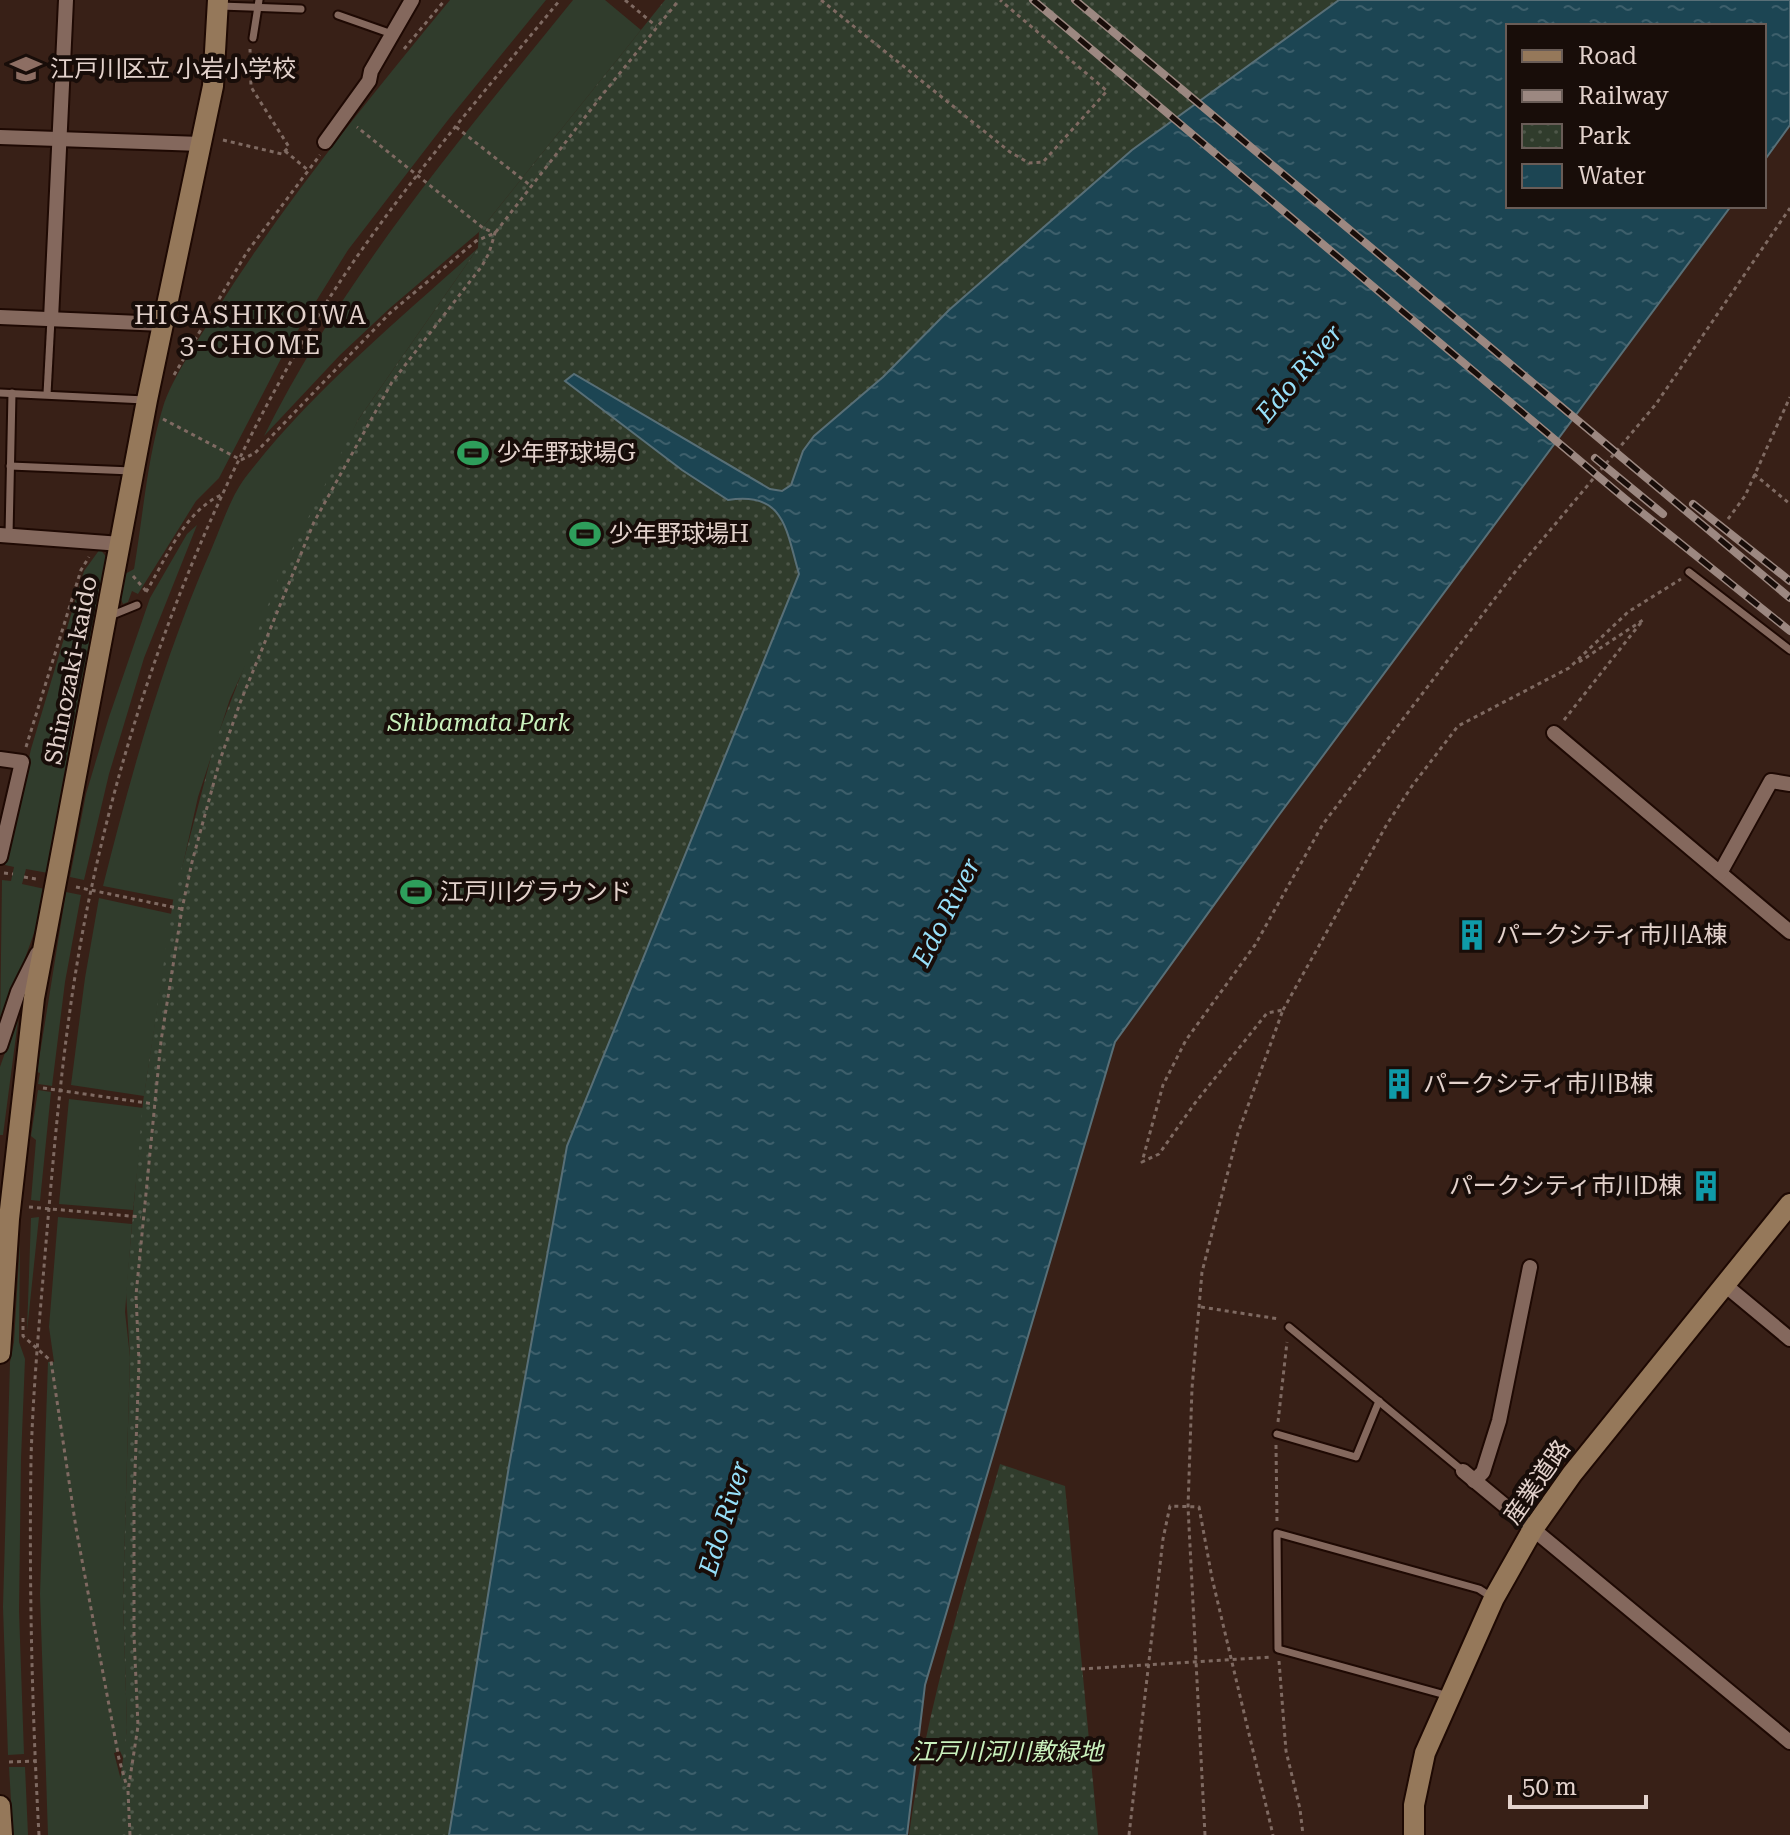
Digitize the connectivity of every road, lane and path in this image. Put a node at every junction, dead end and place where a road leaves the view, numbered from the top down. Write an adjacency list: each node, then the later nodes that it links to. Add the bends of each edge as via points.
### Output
1 (66, 0): 20 (street)
2 (412, 0): 14 (street)
3 (445, 0): 16 (path)
4 (560, 0): 18 (path)
5 (625, 0): 13 (path)
6 (679, 0): 13 (path)
7 (821, 0): 8 (path, via 1010,152 1029,163 1043,162 1107,91)
8 (1000, 0)
9 (218, 3): 10 (lane); 21 (main road, Shinozaki-kaido)
10 (259, 4): 11 (lane); 15 (lane)
11 (301, 9)
12 (338, 15): 14 (lane)
13 (657, 27): 26 (path)
14 (392, 34): 22 (street, via 369,81)
15 (253, 38): 23 (path, via 251,87 289,147)
16 (398, 56)
17 (350, 121): 25 (path)
18 (456, 127): 25 (path); 26 (path)
19 (0, 137): 20 (street)
20 (59, 140): 21 (street); 30 (street)
21 (208, 142): 23 (path); 31 (main road, Shinozaki-kaido)
22 (325, 146): 24 (path)
23 (285, 151): 24 (path)
24 (309, 171): 32 (path, via 247,252)
25 (417, 176): 28 (path); 38 (path, via 323,308)
26 (531, 186): 28 (path)
27 (1790, 208): 70 (path, via 1656,404 1515,572 1323,824 1255,945 1186,1040 1163,1085 1142,1162 1159,1154 1267,1013)
28 (495, 233): 38 (path, via 476,241 390,313 255,453); 67 (path, via 482,266 392,382 314,522 235,717)
29 (0, 317): 30 (street)
30 (51, 319): 31 (street); 35 (lane)
31 (164, 324): 37 (main road, Shinozaki-kaido)
32 (168, 385)
33 (0, 393): 34 (lane)
34 (12, 393): 35 (lane); 39 (lane)
35 (47, 394): 37 (lane)
36 (1790, 397): 41 (path)
37 (152, 408): 38 (path); 40 (main road, Shinozaki-kaido)
38 (241, 460): 42 (path)
39 (10, 466): 40 (lane); 45 (lane)
40 (134, 471): 46 (main road, Shinozaki-kaido)
41 (1754, 474): 43 (path); 44 (path)
42 (223, 494): 50 (path, via 206,502 191,519); 66 (path, via 155,662 118,778)
43 (1790, 504)
44 (1728, 519)
45 (4, 535): 46 (street)
46 (121, 544): 52 (main road, Shinozaki-kaido)
47 (88, 558): 57 (path)
48 (1689, 572): 53 (lane); 54 (path, via 1628,612)
49 (131, 574): 50 (path)
50 (146, 591): 51 (path)
51 (137, 605): 52 (lane)
52 (108, 616): 69 (main road, Shinozaki-kaido)
53 (1790, 650)
54 (1569, 668): 55 (path, via 1643,620); 70 (path, via 1458,726 1387,824)
55 (1554, 733): 61 (street)
56 (0, 759): 57 (street)
57 (22, 762): 59 (street)
58 (1790, 784): 61 (street, via 1771,781)
59 (0, 857)
60 (4, 873): 62 (path)
61 (1720, 873): 68 (street)
62 (13, 874)
63 (24, 877): 64 (path)
64 (45, 881)
65 (83, 888): 66 (path)
66 (91, 890): 67 (path); 73 (path)
67 (182, 909): 74 (path)
68 (1790, 932)
69 (45, 940): 71 (street, via 18,992); 87 (main road, Shinozaki-kaido, via 15,1159)
70 (1283, 1010): 81 (path, via 1238,1133 1202,1272)
71 (0, 1046)
72 (48, 1088): 73 (path)
73 (61, 1091): 74 (path); 77 (path)
74 (154, 1104): 78 (path)
75 (1790, 1204): 80 (main road, 産業道路)
76 (26, 1207): 77 (path)
77 (49, 1209): 78 (path); 86 (path)
78 (142, 1218): 102 (path, via 135,1315 138,1726)
79 (1530, 1267): 90 (street, via 1499,1421 1483,1472)
80 (1725, 1285): 85 (street); 92 (main road, 産業道路)
81 (1201, 1307): 82 (path); 91 (path)
82 (1278, 1318)
83 (1289, 1327): 88 (lane)
84 (23, 1336): 86 (path)
85 (1790, 1339)
86 (37, 1348): 100 (path, via 31,1525); 102 (path, via 51,1361 76,1528)
87 (0, 1353)
88 (1379, 1401): 89 (lane, via 1356,1457); 90 (lane)
89 (1277, 1434)
90 (1468, 1476): 92 (street)
91 (1188, 1507): 94 (path, via 1199,1507); 95 (path); 96 (path, via 1170,1506)
92 (1533, 1529): 93 (main road, 産業道路); 99 (street)
93 (1494, 1598): 98 (main road, 産業道路); 98 (lane, via 1479,1589 1277,1533 1278,1649)
94 (1232, 1659): 95 (path); 110 (path); 111 (path, via 1279,1656 1286,1751)
95 (1196, 1662): 96 (path); 109 (path)
96 (1148, 1664): 97 (path); 108 (path)
97 (1081, 1669)
98 (1451, 1697): 104 (main road, 産業道路, via 1425,1753 1417,1786)
99 (1790, 1742)
100 (35, 1761): 101 (path); 106 (path)
101 (9, 1762)
102 (128, 1791): 107 (path)
103 (0, 1806): 105 (main road)
104 (1417, 1833)
105 (2, 1835)
106 (39, 1835)
107 (130, 1835)
108 (1129, 1835)
109 (1205, 1835)
110 (1273, 1835)
111 (1303, 1835)

